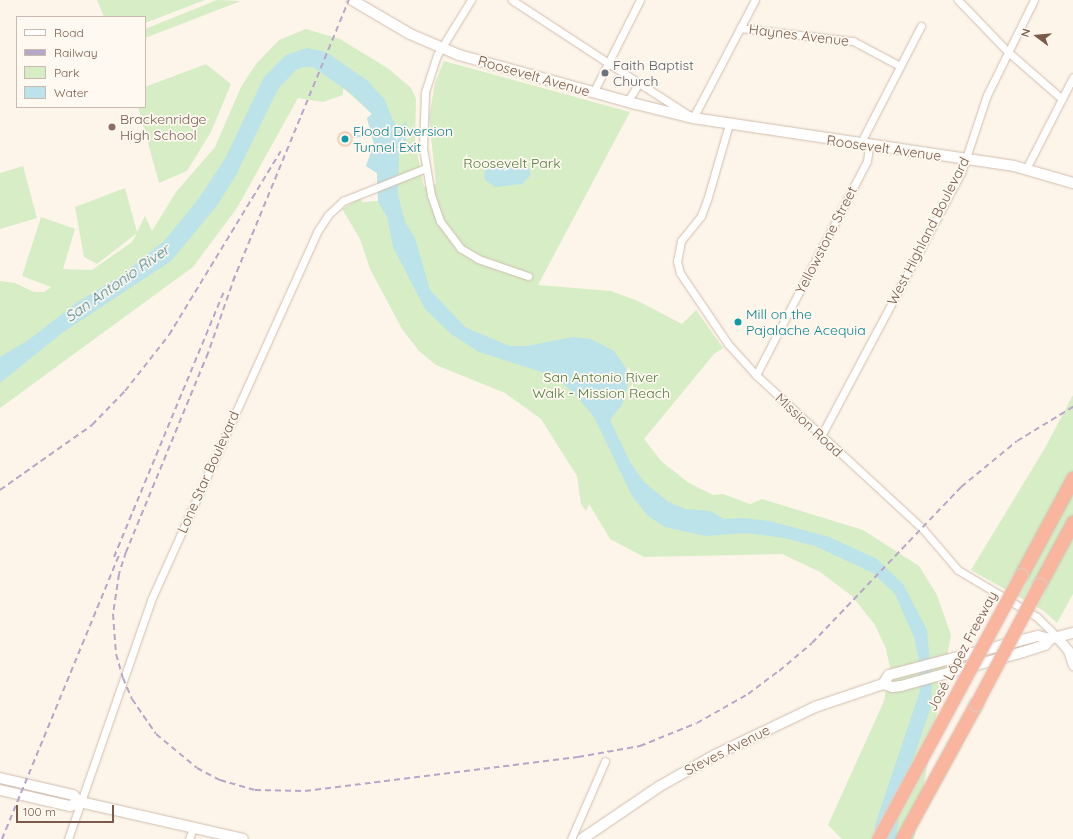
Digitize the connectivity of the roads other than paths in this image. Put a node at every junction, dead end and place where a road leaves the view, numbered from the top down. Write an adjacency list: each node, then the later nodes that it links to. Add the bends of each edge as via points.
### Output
1 (352, 0): 10 (main road, Roosevelt Avenue)
2 (471, 0): 10 (street)
3 (640, 0): 12 (street)
4 (755, 0): 9 (street)
5 (958, 0): 11 (street)
6 (1034, 0): 11 (street, West Highland Boulevard)
7 (516, 1): 12 (street, Roosevelt Avenue)
8 (921, 26): 13 (street, Yellowstone Street)
9 (740, 28): 13 (street, Haynes Avenue, via 853,41); 19 (street)
10 (441, 48): 16 (main road, Roosevelt Avenue); 23 (street, via 433,63 423,107)
11 (1007, 51): 17 (street); 22 (street, West Highland Boulevard, via 987,95)
12 (607, 63): 15 (street, Roosevelt Avenue); 16 (street)
13 (900, 66): 21 (street, Yellowstone Street)
14 (1073, 77): 17 (street)
15 (639, 83): 18 (street); 19 (street, Roosevelt Avenue)
16 (593, 93): 18 (main road, Roosevelt Avenue)
17 (1062, 99): 24 (street)
18 (627, 102): 19 (main road, Roosevelt Avenue)
19 (693, 118): 20 (main road, Roosevelt Avenue)
20 (729, 124): 21 (main road, Roosevelt Avenue); 27 (street, Mission Road, via 707,200 700,216 681,241 677,261 680,273 725,340)
21 (864, 145): 22 (main road, Roosevelt Avenue); 27 (street, Yellowstone Street, via 867,161)
22 (966, 160): 24 (main road, Roosevelt Avenue); 28 (street, West Highland Boulevard)
23 (426, 168): 26 (street, via 437,214 460,248 478,259); 38 (street, Lone Star Boulevard, via 367,190 335,207 317,232 150,600)
24 (1026, 169): 25 (main road, Roosevelt Avenue)
25 (1073, 184)
26 (528, 276)
27 (756, 375): 28 (street, Mission Road)
28 (821, 436): 32 (street, Mission Road, via 922,528 958,570 1037,617)
29 (1073, 478): 45 (highway, José López Freeway, bridge)
30 (1073, 522): 46 (highway, bridge)
31 (1073, 633): 32 (main road, Steves Avenue)
32 (1053, 638): 33 (street, Mission Road, via 1068,650); 34 (main road, Steves Avenue, via 1045,645 1023,652 901,686); 34 (main road, Steves Avenue, via 1038,636 900,672 889,675)
33 (1073, 664)
34 (883, 684): 44 (main road, Steves Avenue, via 815,707 715,755 660,786)
35 (605, 761): 43 (street)
36 (0, 778): 38 (main road, via 73,795)
37 (0, 790): 38 (main road, via 70,806)
38 (80, 802): 39 (main road); 40 (street, Lone Star Boulevard)
39 (193, 828): 41 (street); 42 (main road)
40 (68, 839)
41 (189, 839)
42 (243, 839)
43 (571, 839)
44 (582, 839)
45 (878, 839)
46 (902, 839)

